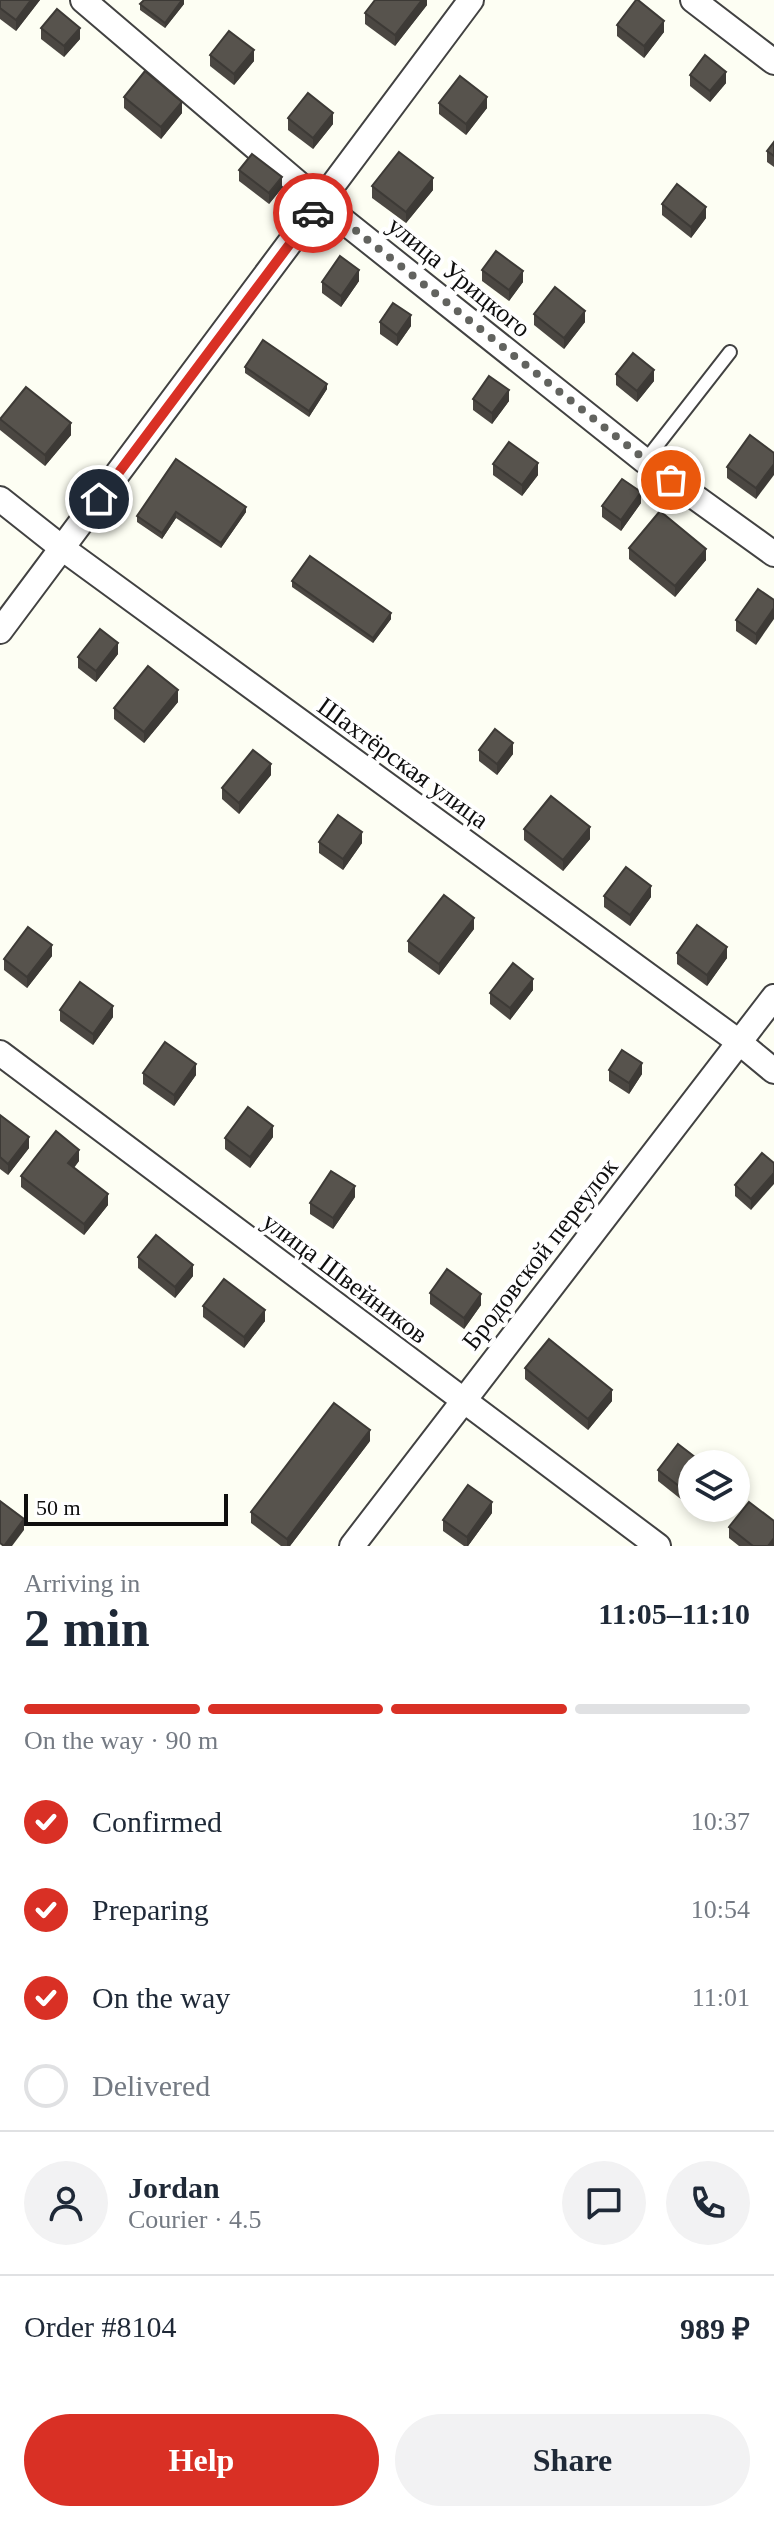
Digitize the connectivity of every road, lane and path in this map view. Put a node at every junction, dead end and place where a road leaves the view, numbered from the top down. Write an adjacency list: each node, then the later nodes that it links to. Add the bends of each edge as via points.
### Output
1 (471, 0): 5 (street)
2 (693, 0): 4 (street)
3 (96, 4): 5 (street, улица Урицкого)
4 (774, 62)
5 (321, 203): 7 (street, улица Урицкого); 9 (street)
6 (730, 352): 7 (lane)
7 (645, 461): 10 (street, улица Урицкого)
8 (0, 499): 9 (street, Шахтёрская улица)
9 (62, 548): 11 (street); 13 (street, Шахтёрская улица)
10 (774, 554)
11 (0, 631)
12 (774, 997): 13 (street, Бродовской переулок)
13 (739, 1042): 15 (street, Шахтёрская улица); 16 (street, Бродовской переулок)
14 (0, 1053): 16 (street, улица Швейников)
15 (774, 1071)
16 (463, 1401): 17 (street, Бродовской переулок); 18 (street, улица Швейников)
17 (352, 1546)
18 (658, 1546)

